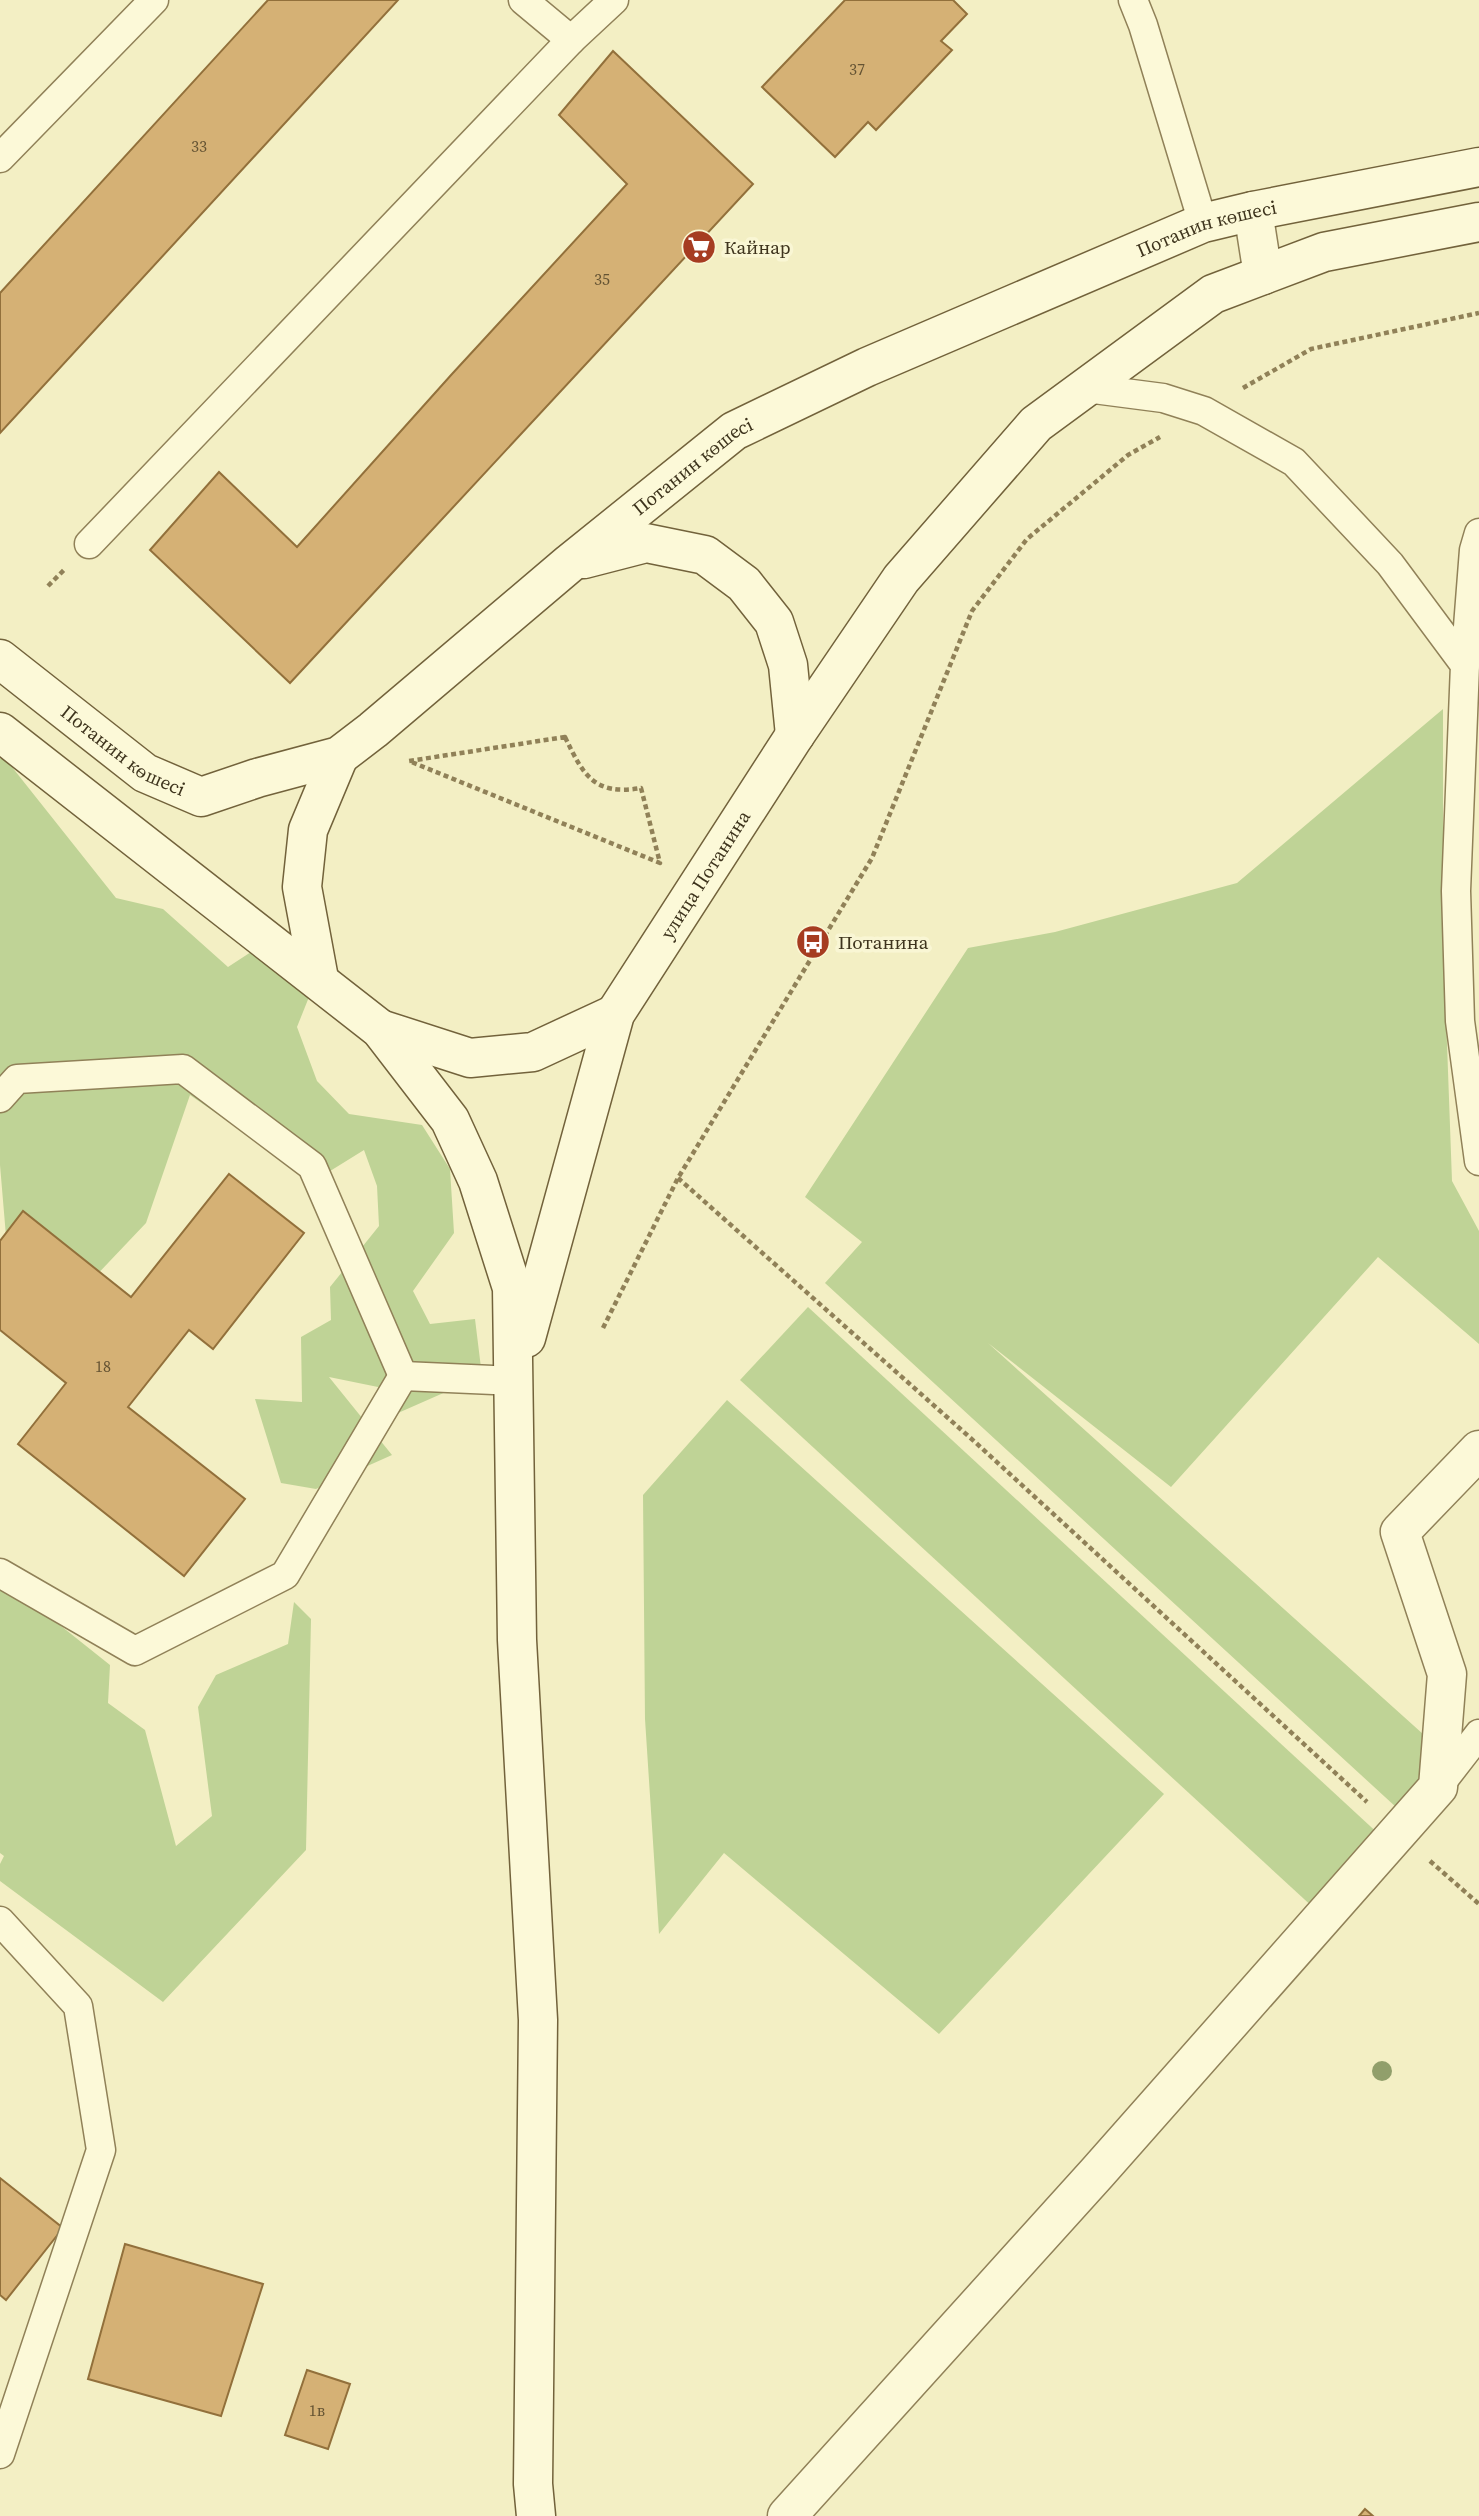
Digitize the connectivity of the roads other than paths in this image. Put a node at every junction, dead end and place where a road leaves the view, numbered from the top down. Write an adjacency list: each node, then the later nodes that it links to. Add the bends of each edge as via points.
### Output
1 (154, 0): 6 (lane)
2 (523, 0): 5 (lane)
3 (614, 0): 5 (lane)
4 (1133, 0): 10 (lane)
5 (570, 40): 14 (lane)
6 (0, 158)
7 (1479, 167): 8 (main road, Потанин көшесі)
8 (1253, 211): 10 (main road, Потанин көшесі); 11 (main road)
9 (1479, 222): 11 (main road, via 1324,252)
10 (1203, 223): 15 (main road, Потанин көшесі, via 867,367 734,431)
11 (1263, 275): 12 (main road, via 1213,294)
12 (1086, 387): 17 (lane, via 1163,398 1204,411 1294,462 1390,564); 19 (main road, via 1036,424 901,579)
13 (1479, 533): 17 (lane)
14 (89, 544)
15 (570, 563): 19 (main road, via 646,543 705,555 744,584 774,622 788,665); 20 (main road, Потанин көшесі)
16 (0, 659): 20 (main road, Потанин көшесі, via 145,773 201,797)
17 (1465, 665): 25 (lane, via 1456,891 1460,1021)
18 (0, 732): 21 (main road)
19 (795, 735): 22 (main road, улица Потанина)
20 (339, 756): 21 (main road, via 308,830 302,887)
21 (319, 979): 23 (main road)
22 (615, 1014): 23 (main road, via 533,1052 470,1058); 27 (main road)
23 (380, 1029): 27 (main road, via 450,1120 478,1181 512,1288)
24 (0, 1098): 26 (lane, via 17,1079 183,1069 312,1166)
25 (1479, 1161)
26 (403, 1376): 27 (lane); 29 (lane, via 285,1575 135,1651)
27 (514, 1381): 34 (main road, via 517,1640 538,2020)
28 (1479, 1450): 31 (main road, via 1400,1532 1447,1674)
29 (0, 1573)
30 (1479, 1734): 31 (lane)
31 (1438, 1787): 35 (main road, via 1107,2163)
32 (0, 1921): 33 (lane, via 78,2006 101,2150)
33 (2, 2439)
34 (536, 2516)
35 (787, 2516)

